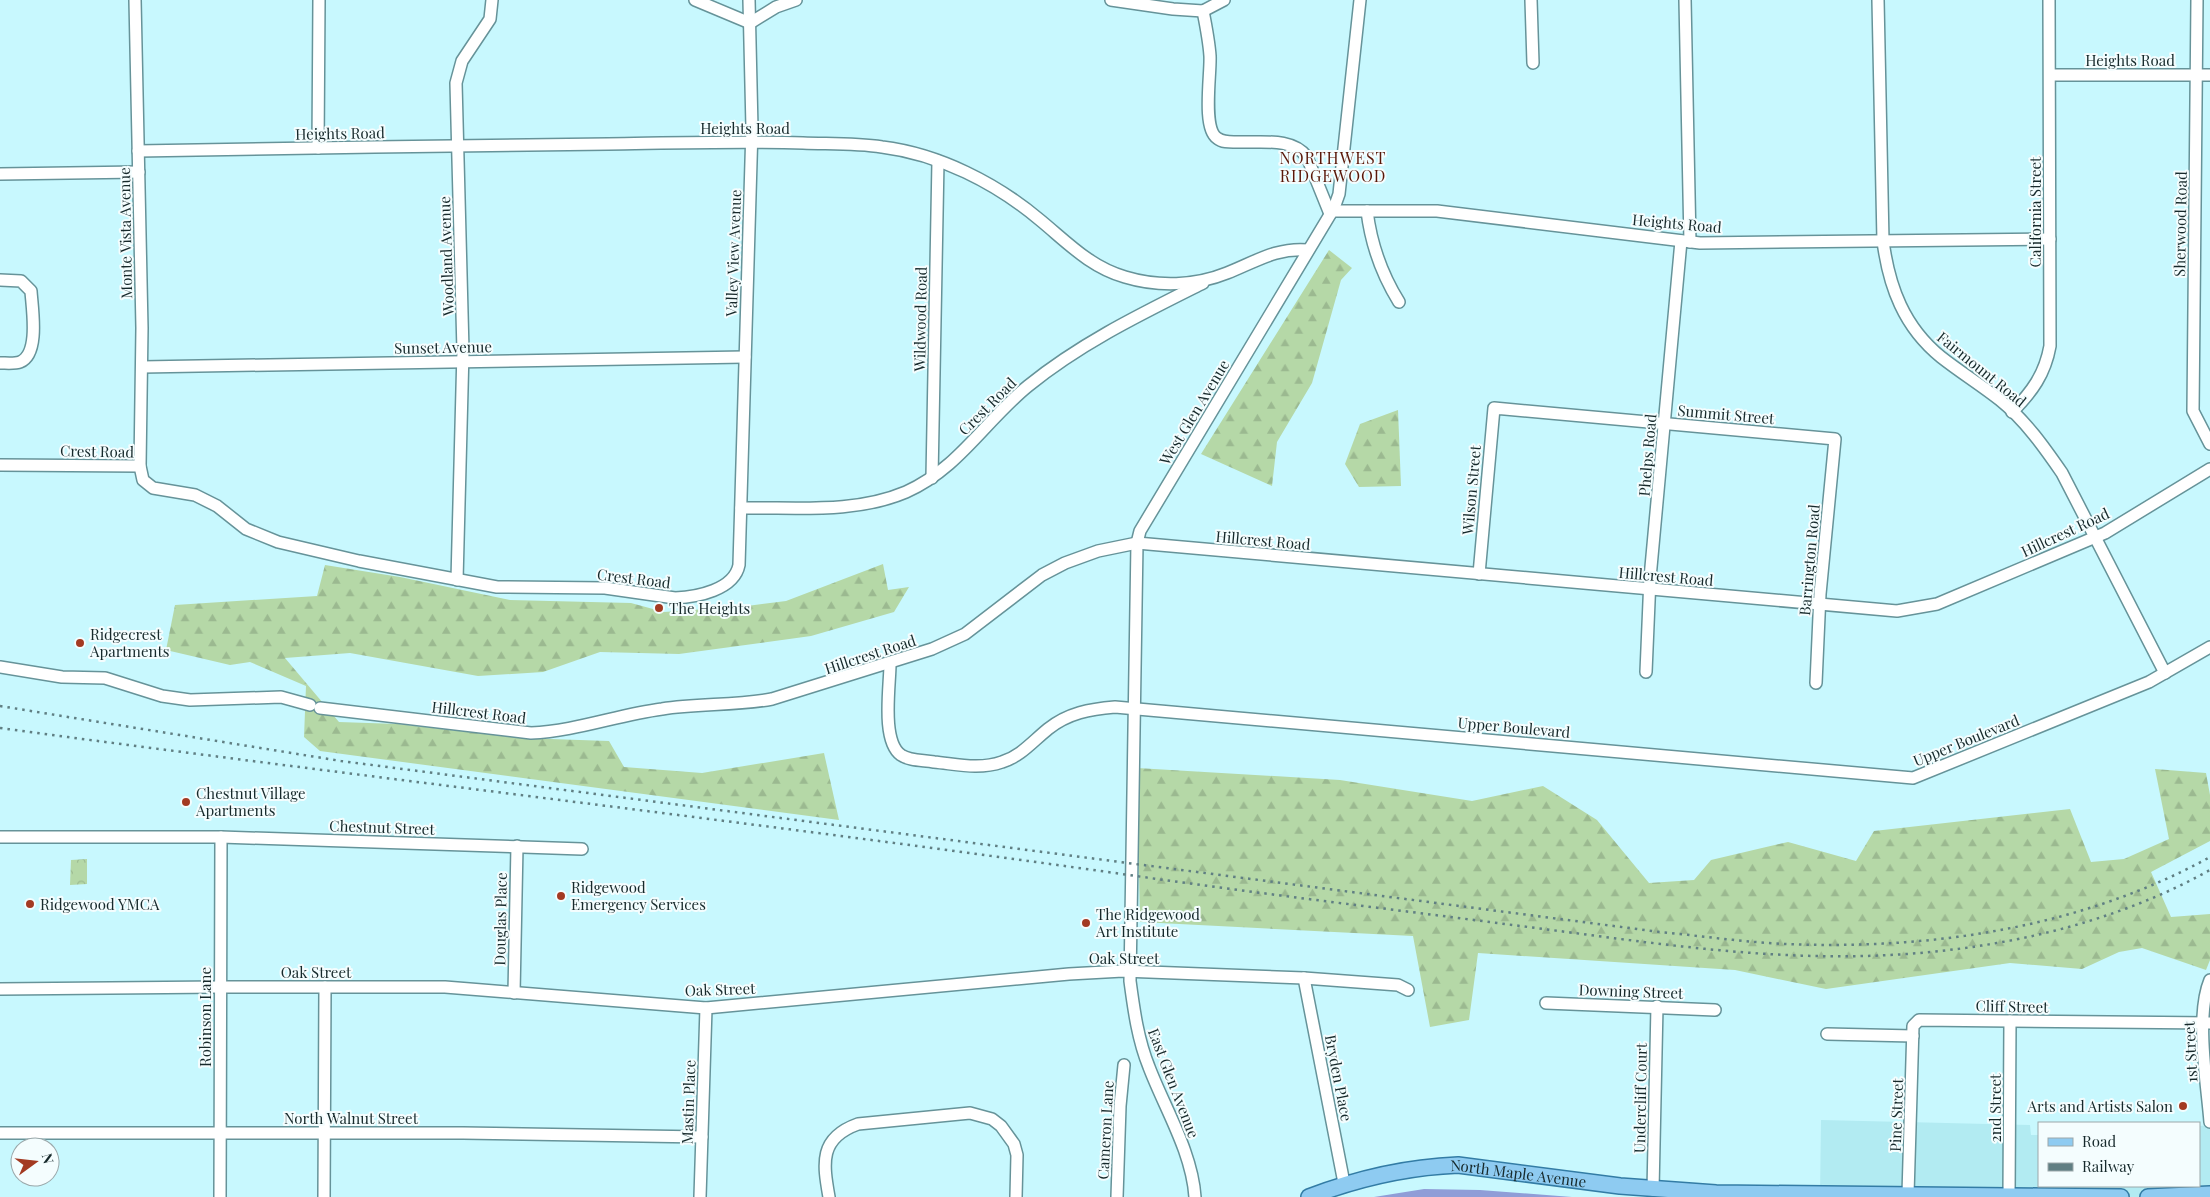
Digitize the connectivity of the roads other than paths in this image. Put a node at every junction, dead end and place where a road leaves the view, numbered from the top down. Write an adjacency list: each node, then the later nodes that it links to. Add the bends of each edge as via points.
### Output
1 (135, 0): 26 (street, Monte Vista Avenue)
2 (318, 0): 25 (street)
3 (492, 0): 24 (street, Woodland Avenue, via 486,28 467,51 458,70)
4 (696, 0): 18 (street)
5 (749, 0): 18 (street, Valley View Avenue)
6 (796, 0): 18 (street, via 776,7)
7 (1111, 0): 16 (street)
8 (1150, 0): 16 (street)
9 (1224, 0): 17 (street)
10 (1360, 0): 31 (street, West Glen Avenue, via 1339,194)
11 (1531, 0): 19 (street)
12 (1685, 0): 33 (street, Phelps Road)
13 (1878, 0): 34 (street, Fairmount Road)
14 (2049, 0): 20 (street, California Street)
15 (2198, 0): 21 (street, Sherwood Road)
16 (1164, 8): 17 (street)
17 (1202, 11): 31 (street, via 1209,42 1209,109 1214,136 1224,142 1285,143 1301,149)
18 (750, 23): 23 (street, Valley View Avenue)
19 (1533, 63)
20 (2051, 75): 21 (street, Heights Road); 32 (street, California Street)
21 (2197, 75): 22 (street, Heights Road); 47 (street, Sherwood Road, via 2193,411)
22 (2210, 75)
23 (752, 142): 24 (street, Heights Road); 27 (street, Heights Road, via 865,145 906,151); 39 (street, Valley View Avenue)
24 (457, 146): 25 (street, Heights Road); 40 (street, Woodland Avenue)
25 (318, 148): 26 (street, Heights Road)
26 (138, 151): 28 (street, Monte Vista Avenue)
27 (938, 161): 36 (street, Heights Road, via 997,188 1075,251 1107,270 1161,284 1180,284); 51 (street, Wildwood Road)
28 (139, 172): 29 (street); 42 (street, Monte Vista Avenue)
29 (0, 174)
30 (1367, 211): 31 (street, Heights Road); 33 (street, Heights Road, via 1437,211); 38 (street, via 1375,254)
31 (1332, 212): 35 (street, West Glen Avenue)
32 (2050, 238): 34 (street, Heights Road); 44 (street, California Street, via 2050,346 2036,385)
33 (1686, 241): 34 (street, Heights Road); 45 (street, Phelps Road)
34 (1883, 241): 44 (street, Fairmount Road, via 1891,285 1917,333 1941,357)
35 (1308, 250): 36 (street, Heights Road, via 1268,254); 54 (street, West Glen Avenue, via 1140,531)
36 (1217, 276): 51 (street, Crest Road, via 1114,327 1062,360 1026,387 956,460)
37 (0, 280): 41 (street, via 21,281 31,291 34,342 20,362)
38 (1399, 302)
39 (745, 357): 40 (street, Sunset Avenue); 52 (street, Valley View Avenue)
40 (463, 362): 42 (street, Sunset Avenue); 56 (street, Woodland Avenue)
41 (0, 363)
42 (142, 368): 49 (street, Monte Vista Avenue)
43 (1494, 408): 45 (street, Summit Street); 55 (street, Wilson Street)
44 (2012, 412): 53 (street, Fairmount Road, via 2062,473)
45 (1665, 424): 46 (street, Summit Street); 57 (street, Phelps Road)
46 (1835, 439): 58 (street, Barrington Road)
47 (2210, 444)
48 (0, 465): 49 (street, Crest Road)
49 (140, 466): 56 (street, Crest Road, via 147,485 205,499 262,536 359,561)
50 (2210, 469): 53 (street, Hillcrest Road)
51 (932, 478): 52 (street, Crest Road, via 905,492 855,506)
52 (741, 508): 56 (street, Crest Road, via 738,573 724,586 686,598 663,598 606,588 510,589)
53 (2095, 537): 58 (street, Hillcrest Road, via 1937,604 1897,611); 63 (street, Fairmount Road)
54 (1137, 543): 55 (street, Hillcrest Road); 60 (street, Hillcrest Road, via 1098,551 1065,563 1042,575 966,634); 65 (street, West Glen Avenue)
55 (1478, 574): 57 (street, Hillcrest Road)
56 (457, 580)
57 (1650, 589): 58 (street, Hillcrest Road); 62 (street, Phelps Road)
58 (1820, 605): 64 (street, Barrington Road)
59 (2210, 647): 63 (street, Upper Boulevard)
60 (890, 664): 61 (street, Hillcrest Road, via 752,703 660,709 548,732 513,732 315,706 282,697 180,699 105,678 62,678); 65 (street, Upper Boulevard, via 889,734 894,748 908,758 987,766 1014,757 1048,729 1076,713)
61 (0, 667)
62 (1646, 672)
63 (2165, 673): 65 (street, Upper Boulevard, via 1913,778)
64 (1816, 683)
65 (1134, 708): 70 (street, West Glen Avenue)
66 (0, 837): 67 (street, Chestnut Street)
67 (221, 837): 68 (street, Chestnut Street); 74 (street, Robinson Lane)
68 (517, 846): 69 (street, Chestnut Street); 78 (street, Douglas Place)
69 (582, 849)
70 (1131, 858): 71 (street, East Glen Avenue)
71 (1130, 971): 72 (street, Oak Street); 81 (street, Oak Street); 105 (street, East Glen Avenue, via 1141,1043 1176,1130)
72 (1304, 978): 77 (street, Oak Street, via 1398,985); 93 (street, Bryden Place)
73 (2210, 980): 84 (street, 1st Street, via 2204,1004)
74 (220, 987): 75 (street, Oak Street); 76 (street, Oak Street); 89 (street, Robinson Lane)
75 (324, 987): 78 (street, Oak Street, via 445,987); 91 (street)
76 (0, 990)
77 (1408, 990)
78 (514, 993): 81 (street, Oak Street)
79 (1546, 1003): 80 (street, Downing Street)
80 (1657, 1006): 82 (street, Downing Street); 94 (street, Undercliff Court)
81 (706, 1008): 92 (street, Mastin Place)
82 (1715, 1010)
83 (2010, 1021): 84 (street, Cliff Street); 86 (street, Cliff Street, via 1919,1020 1913,1026); 98 (street, 2nd Street)
84 (2206, 1023): 88 (street, 1st Street)
85 (1826, 1034): 86 (street)
86 (1913, 1036): 95 (street, Pine Street)
87 (1124, 1065): 104 (street, Cameron Lane)
88 (2210, 1122)
89 (220, 1132): 90 (street, North Walnut Street); 91 (street, North Walnut Street); 99 (street, Robinson Lane)
90 (0, 1133)
91 (324, 1133): 92 (street, North Walnut Street); 100 (street)
92 (702, 1138): 101 (street, Mastin Place)
93 (1344, 1183): 94 (main road, North Maple Avenue, via 1429,1166 1458,1165); 106 (main road, North Maple Avenue)
94 (1653, 1190): 97 (main road, North Maple Avenue)
95 (1908, 1194): 97 (main road, North Maple Avenue); 98 (main road, North Maple Avenue)
96 (2210, 1194): 108 (main road)
97 (1716, 1195)
98 (2009, 1196): 107 (main road, North Maple Avenue)
99 (220, 1197)
100 (324, 1197)
101 (700, 1197)
102 (829, 1197): 103 (street, via 825,1156 831,1142 848,1128 858,1124 970,1114 992,1119 1009,1135 1017,1155)
103 (1016, 1197)
104 (1117, 1197)
105 (1195, 1197)
106 (1309, 1197)
107 (2121, 1197)
108 (2148, 1197)

